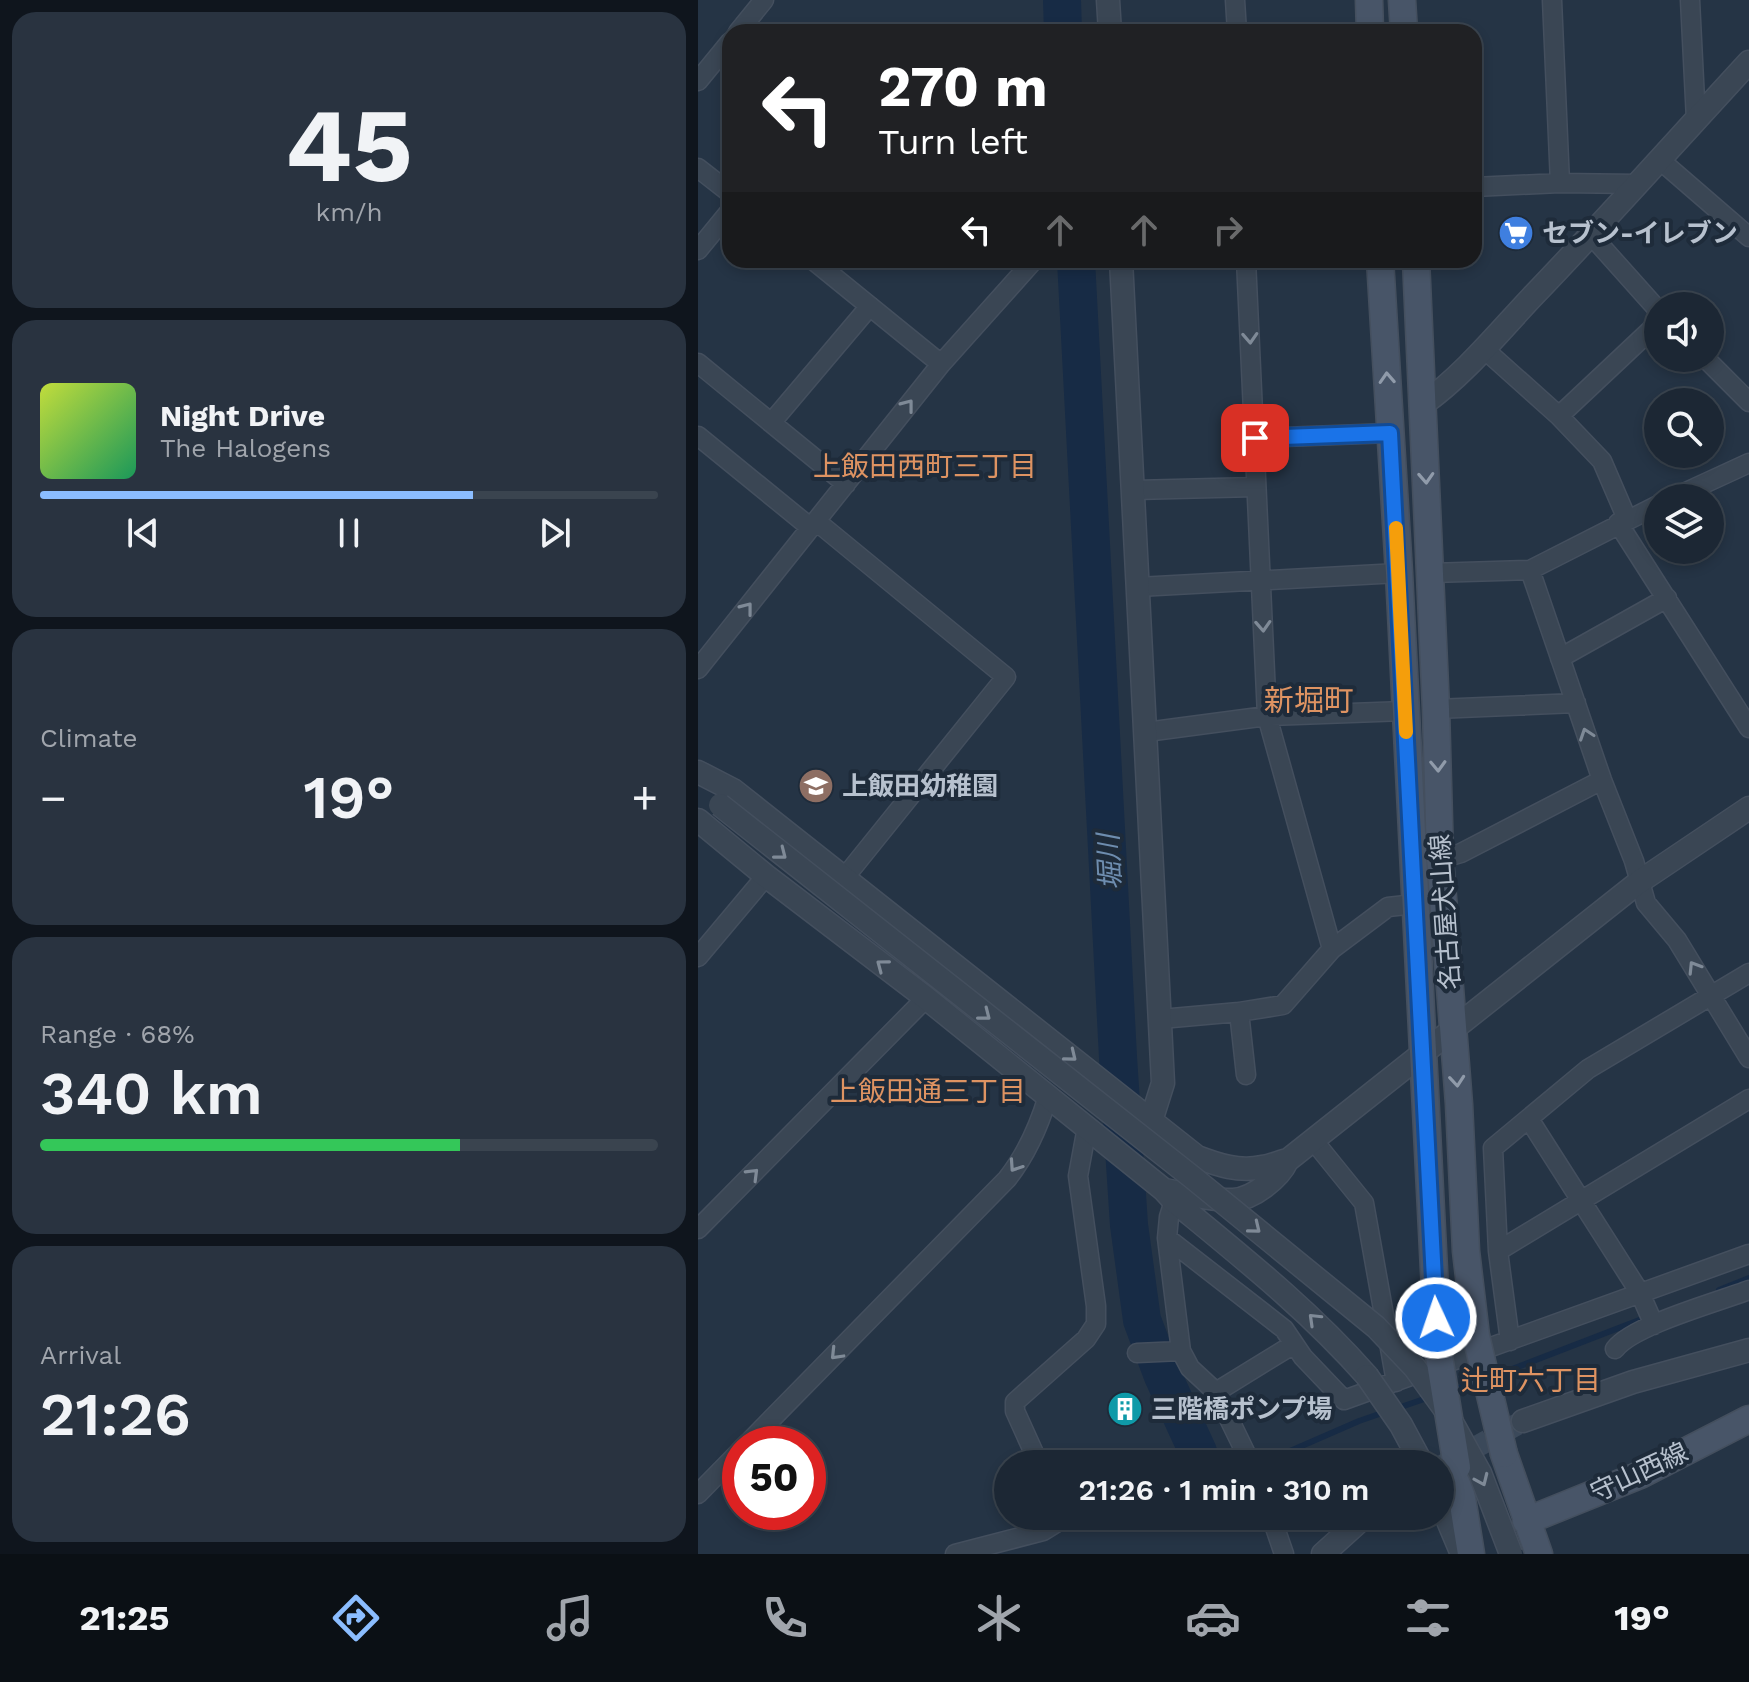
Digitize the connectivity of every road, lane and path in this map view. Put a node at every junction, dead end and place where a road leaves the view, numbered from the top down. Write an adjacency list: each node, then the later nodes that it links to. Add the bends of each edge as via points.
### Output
1 (1108, 0): 9 (street)
2 (1235, 0): 10 (street)
3 (1369, 0): 11 (main road)
4 (1402, 0): 12 (main road)
5 (1552, 0): 19 (street)
6 (1690, 0): 16 (street)
7 (757, 2): 8 (street)
8 (743, 24)
9 (1110, 24)
10 (1236, 24)
11 (1370, 24)
12 (1404, 24)
13 (722, 52): 15 (street)
14 (1749, 62): 16 (street)
15 (698, 81)
16 (1696, 120): 17 (street)
17 (1660, 160): 20 (street); 24 (street)
18 (698, 168): 21 (street)
19 (1560, 183): 20 (street); 22 (street)
20 (1636, 184): 25 (street)
21 (722, 187)
22 (1482, 187)
23 (722, 221): 26 (street)
24 (1745, 226)
25 (1591, 235): 33 (street); 36 (street)
26 (698, 250)
27 (823, 268): 34 (street)
28 (1027, 268): 38 (street)
29 (1121, 268): 51 (street)
30 (1246, 268): 46 (street, one-way to 46)
31 (1380, 268): 44 (main road, 名古屋犬山線, one-way to 31)
32 (1416, 268): 41 (main road, 名古屋犬山線)
33 (1644, 294)
34 (870, 306): 38 (street); 43 (street)
35 (1644, 336): 42 (street)
36 (1483, 348): 41 (street); 42 (street)
37 (698, 363): 43 (street)
38 (941, 364): 48 (street, one-way to 38)
39 (1719, 372): 40 (street)
40 (1749, 402)
41 (1423, 404): 57 (main road, 名古屋犬山線, one-way to 57)
42 (1559, 416): 53 (street, via 1602,461)
43 (771, 423): 48 (street)
44 (1390, 433): 46 (street); 56 (main road, 名古屋犬山線)
45 (698, 436): 54 (street)
46 (1255, 438): 50 (street)
47 (1749, 463): 49 (street)
48 (846, 484): 54 (street)
49 (1703, 484)
50 (1256, 487): 51 (street); 58 (street)
51 (1134, 490): 59 (street)
52 (1644, 511): 53 (street)
53 (1622, 521): 55 (street); 60 (street)
54 (813, 524): 62 (street, one-way to 54); 76 (street, via 1006,677)
55 (1530, 570): 57 (street); 61 (street)
56 (1399, 573): 58 (street); 65 (main road, 名古屋犬山線)
57 (1431, 573): 64 (main road, 名古屋犬山線)
58 (1261, 582): 59 (street); 66 (street, one-way to 66)
59 (1138, 587): 68 (street)
60 (1667, 598): 61 (street); 67 (street)
61 (1560, 658): 63 (street)
62 (698, 669)
63 (1576, 703): 64 (street); 71 (street, one-way to 63)
64 (1436, 709): 74 (main road, 名古屋犬山線, one-way to 74)
65 (1405, 711): 66 (street); 78 (main road, 名古屋犬山線)
66 (1267, 716): 68 (street); 79 (street)
67 (1749, 728)
68 (1146, 732): 85 (street)
69 (698, 772): 76 (street, via 733,790)
70 (698, 780): 126 (street, one-way to 126, bridge, via 720,805 1376,1327 1444,1408)
71 (1602, 780): 74 (street); 77 (street)
72 (1749, 808): 77 (street)
73 (698, 820): 75 (street)
74 (1440, 859): 86 (main road, 名古屋犬山線)
75 (766, 876): 80 (street); 83 (street, one-way to 75)
76 (845, 877): 92 (street, one-way to 92)
77 (1639, 882): 82 (street, one-way to 77, via 1646,903); 86 (street)
78 (1415, 904): 79 (street, via 1388,907); 87 (main road, 名古屋犬山線)
79 (1332, 949): 84 (street, via 1283,1005)
80 (698, 957)
81 (1749, 973): 82 (street)
82 (1712, 995): 88 (street); 93 (street, via 1588,1069)
83 (926, 998): 90 (street); 99 (street, one-way to 83)
84 (1239, 1012): 85 (street); 89 (street)
85 (1161, 1019): 92 (street, via 1163,1083)
86 (1452, 1030): 87 (street); 126 (main road, 名古屋犬山線, one-way to 126, bridge, via 1476,1336)
87 (1422, 1052): 95 (street); 131 (main road, 名古屋犬山線, bridge, via 1438,1350)
88 (1749, 1058)
89 (1246, 1075)
90 (1048, 1096): 94 (street); 116 (street, one-way to 116, via 1019,1164 1007,1179)
91 (1749, 1099): 98 (street)
92 (1142, 1114): 96 (street, via 1197,1157 1223,1167 1262,1167)
93 (1529, 1119): 98 (street); 101 (street, via 1493,1148)
94 (1092, 1131): 97 (street); 117 (street, via 1078,1176 1096,1324 1015,1402)
95 (1313, 1140): 96 (street); 112 (street, via 1364,1203)
96 (1288, 1160): 97 (street, via 1261,1189 1234,1200)
97 (1162, 1189): 100 (street, via 1169,1217); 119 (street, one-way to 97, bridge, via 1367,1376 1337,1341)
98 (1582, 1200): 101 (street); 104 (street)
99 (698, 1229)
100 (1167, 1238): 107 (street, via 1284,1329); 110 (street)
101 (1498, 1251): 106 (street)
102 (1749, 1254): 104 (street)
103 (1749, 1290): 105 (street)
104 (1642, 1298): 105 (street); 106 (street)
105 (1654, 1325): 108 (street)
106 (1510, 1341): 112 (street)
107 (1294, 1344): 112 (street, via 1344,1400); 113 (street)
108 (1615, 1349)
109 (1749, 1350): 115 (street, via 1633,1382)
110 (1175, 1351): 111 (street); 113 (street)
111 (1137, 1353)
112 (1396, 1382)
113 (1216, 1392): 118 (street)
114 (1749, 1419): 126 (main road, 守山西線, via 1640,1475)
115 (1523, 1421)
116 (765, 1426)
117 (1033, 1450)
118 (1244, 1450)
119 (1414, 1450)
120 (722, 1469): 121 (street)
121 (698, 1494)
122 (1045, 1530): 127 (street)
123 (1276, 1530): 128 (street)
124 (1350, 1530): 129 (street)
125 (1452, 1530): 130 (street)
126 (1528, 1543)
127 (955, 1554)
128 (1284, 1554)
129 (1323, 1554)
130 (1462, 1554)
131 (1471, 1554)

